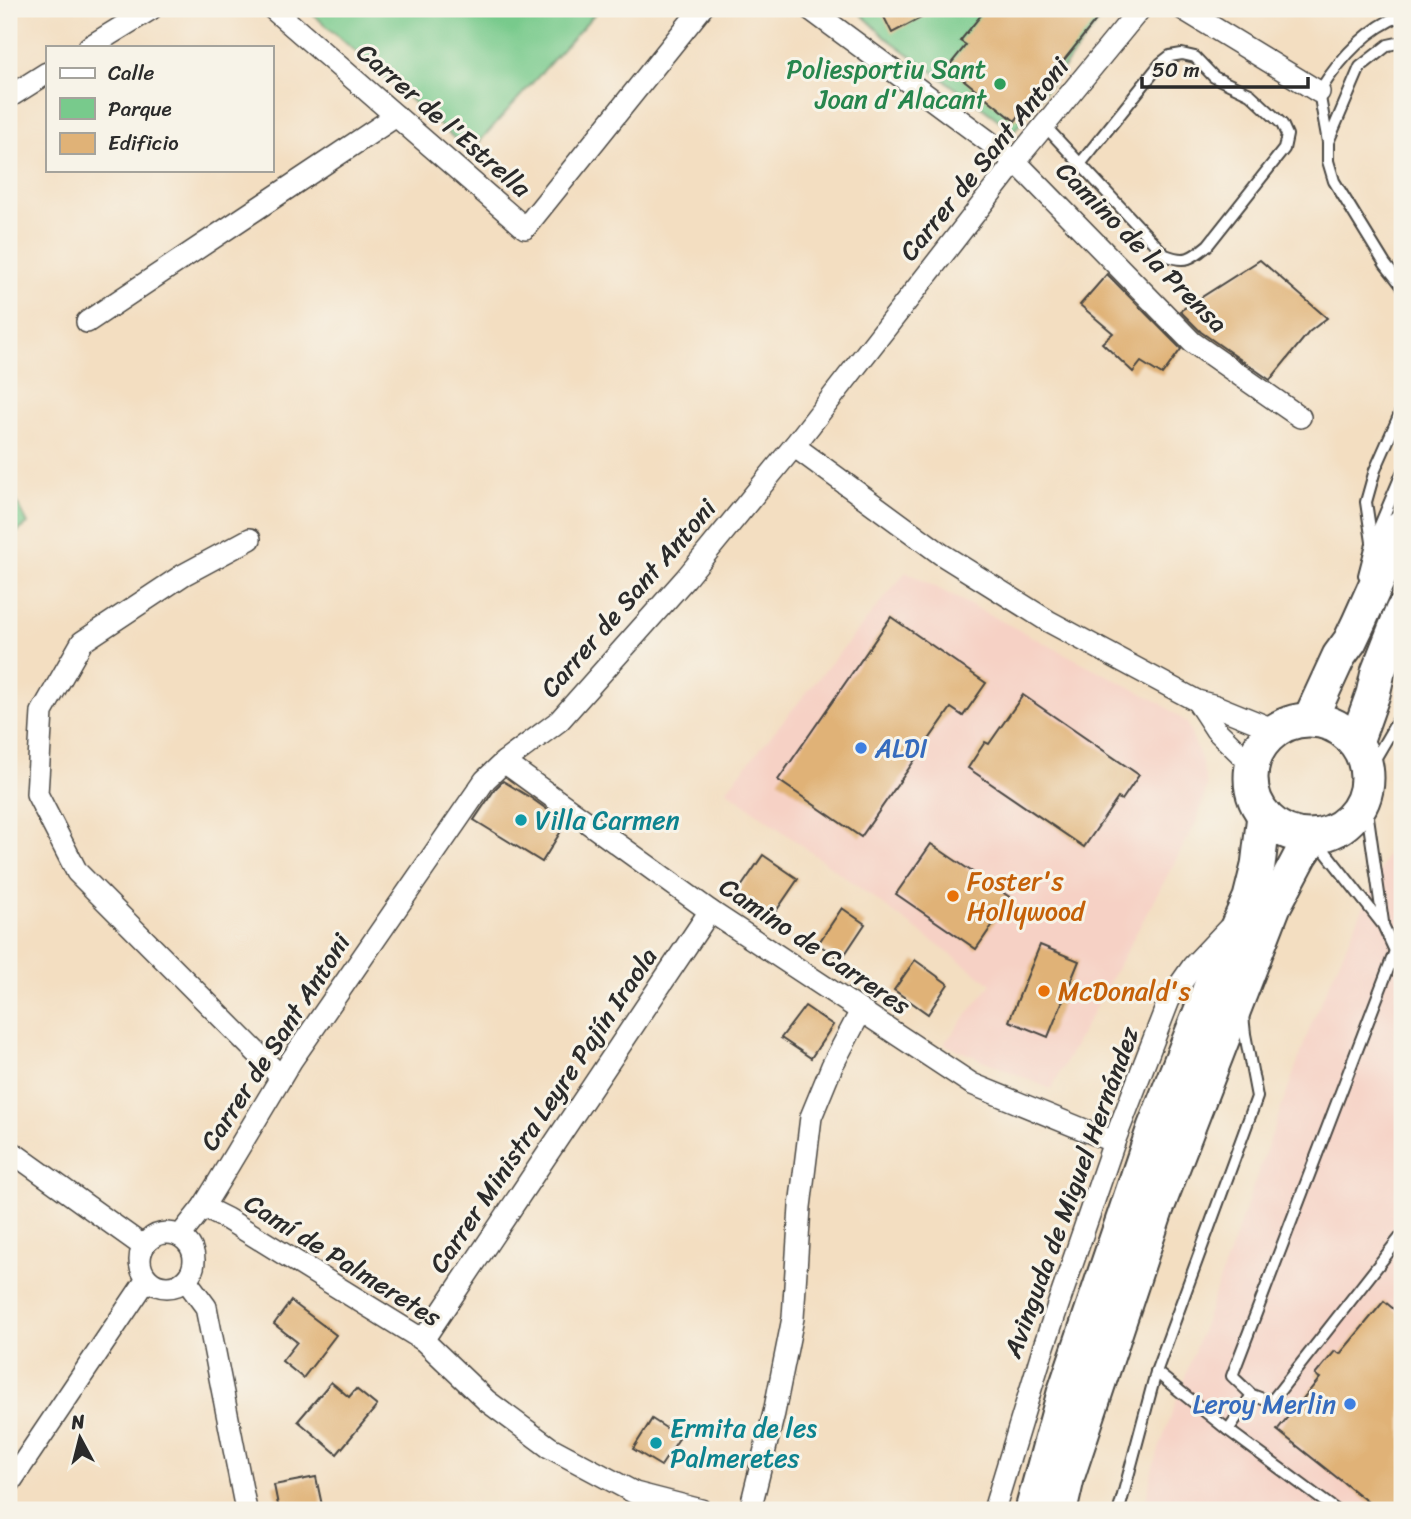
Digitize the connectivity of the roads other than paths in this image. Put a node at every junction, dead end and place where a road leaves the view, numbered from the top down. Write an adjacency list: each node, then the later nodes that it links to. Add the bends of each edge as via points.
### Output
1 (151, 9): 9 (street)
2 (273, 9): 13 (street, Carrer de l'Estrella)
3 (701, 9): 13 (street, Carrer de l'Estrella, via 525,228)
4 (810, 9): 16 (street)
5 (1140, 9): 14 (street, Carrer de Sant Antoni)
6 (1183, 9): 11 (street)
7 (1402, 15): 11 (lane, via 1388,20 1351,49)
8 (1402, 42): 15 (lane, via 1388,45 1360,67)
9 (91, 46)
10 (46, 74): 12 (street)
11 (1319, 92): 15 (lane)
12 (9, 97)
13 (396, 116): 19 (street)
14 (1044, 125): 16 (street, Carrer de Sant Antoni); 17 (lane)
15 (1328, 142): 18 (lane, via 1334,181)
16 (1015, 161): 21 (street, Camino de la Prensa, via 1192,342); 22 (street, Carrer de Sant Antoni)
17 (1080, 164): 17 (lane, via 1165,255 1178,260 1193,258 1284,149 1287,135 1282,124 1250,94 1214,77 1195,57 1182,54 1161,63)
18 (1402, 286)
19 (88, 321)
20 (1402, 409): 26 (lane, via 1366,502)
21 (1300, 418)
22 (794, 446): 29 (street, via 941,554 1048,621); 33 (street, Carrer de Sant Antoni, via 686,578 559,721)
23 (1402, 473): 26 (lane)
24 (1402, 526): 28 (main road)
25 (250, 539): 44 (street, via 183,575 82,642 43,712 37,794 77,872)
26 (1372, 544): 28 (lane)
27 (1402, 611): 35 (main road, via 1378,673)
28 (1359, 622): 31 (main road)
29 (1197, 701): 32 (street); 34 (street, via 1216,730)
30 (1402, 713): 35 (lane)
31 (1310, 719): 32 (main road); 35 (main road, via 1345,731)
32 (1275, 730): 34 (main road)
33 (504, 762): 38 (street, Camino de Carreres); 44 (street, Carrer de Sant Antoni, via 485,780)
34 (1252, 765): 36 (main road, via 1254,799)
35 (1363, 770): 37 (main road, via 1356,813 1333,831); 40 (lane)
36 (1264, 815): 37 (main road, via 1288,832); 39 (main road, via 1258,866)
37 (1314, 836): 40 (lane); 42 (main road, via 1274,906)
38 (710, 911): 43 (street, Camino de Carreres); 53 (street, Carrer Ministra Leyre Pajín Iraola)
39 (1242, 914): 45 (street, Avinguda de Miguel Hernández, via 1193,966 1170,1000); 62 (main road, via 1154,1128 1064,1393)
40 (1383, 925): 41 (lane)
41 (1399, 953): 55 (lane, via 1232,1376)
42 (1241, 992): 54 (lane, via 1257,1097); 63 (main road, via 1157,1208)
43 (862, 1011): 45 (street, Camino de Carreres, via 972,1084); 60 (street, via 811,1117 793,1318)
44 (281, 1077): 47 (street, Carrer de Sant Antoni)
45 (1114, 1142): 61 (street, Avinguda de Miguel Hernández)
46 (9, 1150): 50 (street)
47 (203, 1207): 49 (street, Carrer de Sant Antoni); 53 (street, Camí de Palmeretes)
48 (1402, 1235): 55 (lane, via 1271,1402)
49 (180, 1236): 50 (street, via 155,1235); 52 (street, via 194,1256)
50 (143, 1246): 51 (street, via 139,1263)
51 (147, 1279): 52 (street, via 166,1287); 57 (street)
52 (186, 1280): 58 (street, via 206,1307)
53 (423, 1340): 59 (street, Camí de Palmeretes, via 487,1401 549,1447 635,1493)
54 (1156, 1372): 56 (lane); 64 (lane)
55 (1252, 1395): 56 (lane)
56 (1228, 1430): 65 (lane)
57 (9, 1484)
58 (246, 1510)
59 (701, 1510)
60 (750, 1510)
61 (994, 1510)
62 (1032, 1510)
63 (1060, 1510)
64 (1119, 1510)
65 (1336, 1510)

